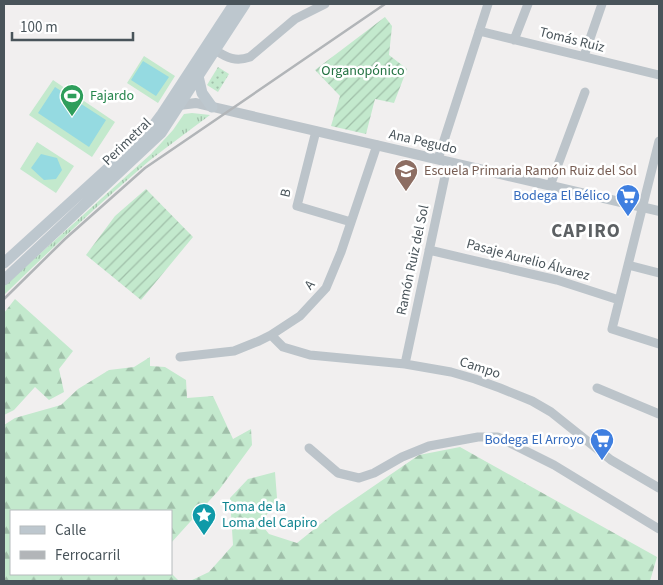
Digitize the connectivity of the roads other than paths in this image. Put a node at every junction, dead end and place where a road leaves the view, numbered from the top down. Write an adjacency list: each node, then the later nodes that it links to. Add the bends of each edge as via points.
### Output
1 (234, 4): 12 (main road, Perimetral)
2 (245, 4): 9 (main road, Perimetral)
3 (326, 4): 9 (street, via 295,19 243,60 228,58)
4 (488, 4): 7 (street, Ramón Ruiz del Sol)
5 (528, 4): 8 (street)
6 (602, 4): 10 (street)
7 (479, 31): 8 (street, Tomás Ruiz); 22 (street, Ramón Ruiz del Sol)
8 (514, 40): 10 (street, Tomás Ruiz)
9 (215, 50): 12 (main road, Perimetral)
10 (584, 56): 11 (street, Tomás Ruiz)
11 (659, 75)
12 (192, 76): 14 (main road, Perimetral); 17 (main road); 18 (main road, Perimetral)
13 (585, 92): 23 (street)
14 (187, 93): 15 (street); 16 (main road, Perimetral)
15 (196, 103): 16 (street, Ana Pegudo); 17 (street, Ana Pegudo)
16 (179, 105): 18 (main road); 31 (main road, Perimetral, via 160,133)
17 (212, 107): 19 (street, Ana Pegudo)
18 (162, 114): 28 (main road, Perimetral, via 150,130)
19 (316, 131): 21 (street, Ana Pegudo); 26 (street, B, via 297,206)
20 (659, 141): 24 (street)
21 (377, 145): 22 (street, Ana Pegudo); 26 (street, A)
22 (443, 160): 23 (street, Ana Pegudo); 27 (street, Ramón Ruiz del Sol)
23 (550, 186): 24 (street, Ana Pegudo)
24 (642, 207): 25 (street, Ana Pegudo); 29 (street)
25 (659, 211)
26 (351, 222): 33 (street, A, via 326,288 300,316)
27 (429, 250): 32 (street, Pasaje Aurelio Álvarez, via 557,280); 36 (street, Ramón Ruiz del Sol)
28 (4, 263)
29 (628, 265): 30 (street); 32 (street)
30 (659, 274)
31 (4, 280)
32 (619, 300): 34 (street, via 612,329)
33 (270, 335): 35 (street, A, via 234,350); 36 (street, Campo, via 282,347 310,355)
34 (659, 344)
35 (180, 358)
36 (405, 364): 40 (street, Campo, via 451,372 532,401 551,412 611,460)
37 (598, 388): 38 (street)
38 (659, 414)
39 (309, 448): 41 (street, via 338,473 359,478 429,446 478,437 498,437 554,465)
40 (659, 488)
41 (659, 529)

